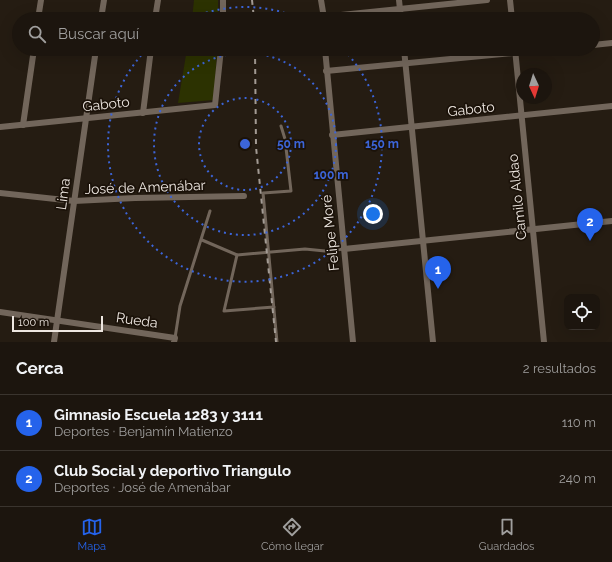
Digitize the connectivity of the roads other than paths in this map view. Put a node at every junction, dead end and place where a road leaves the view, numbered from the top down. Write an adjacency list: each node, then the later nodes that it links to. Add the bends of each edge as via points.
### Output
1 (40, 0): 10 (street)
2 (104, 0): 11 (street)
3 (158, 0): 12 (street)
4 (223, 0): 13 (street)
5 (321, 0): 14 (street)
6 (399, 0): 9 (street)
7 (487, 0): 9 (street)
8 (510, 0): 17 (street)
9 (400, 9): 15 (street); 16 (street)
10 (39, 12)
11 (102, 12)
12 (156, 12)
13 (223, 12)
14 (323, 12)
15 (372, 12)
16 (400, 12)
17 (511, 12)
18 (612, 44): 19 (street)
19 (600, 45)
20 (33, 56): 34 (street)
21 (95, 56): 33 (street, Lima)
22 (150, 56): 31 (street)
23 (220, 56): 31 (street, Gaboto, via 215,105)
24 (325, 56): 29 (street, Felipe Moré)
25 (404, 56): 28 (street)
26 (469, 56): 28 (street)
27 (515, 56): 32 (street, Camilo Aldao)
28 (405, 63): 29 (street); 37 (street)
29 (326, 71): 38 (street, Felipe Moré)
30 (612, 106): 32 (street, Gaboto)
31 (143, 113): 33 (street, Gaboto)
32 (521, 116): 37 (street, Gaboto); 44 (street, Camilo Aldao)
33 (86, 118): 34 (street, Gaboto); 41 (street, Lima)
34 (23, 125): 36 (street, Gaboto)
35 (281, 126): 48 (lane, via 291,191 263,193)
36 (0, 127)
37 (412, 127): 38 (street, Gaboto); 46 (street)
38 (332, 135): 47 (street, Felipe Moré)
39 (0, 193): 41 (street, José de Amenábar)
40 (244, 196): 41 (street, José de Amenábar)
41 (74, 201): 52 (street, Lima)
42 (210, 211): 45 (lane)
43 (612, 221): 44 (street)
44 (533, 229): 46 (street); 58 (street, Camilo Aldao)
45 (202, 240): 49 (lane); 53 (lane, via 180,306)
46 (423, 241): 47 (street); 57 (street)
47 (344, 249): 48 (lane, via 305,249); 56 (street, Felipe Moré)
48 (269, 253): 49 (lane); 50 (lane)
49 (237, 255): 50 (lane, via 224,310)
50 (274, 306): 55 (lane)
51 (0, 312): 52 (street, Rueda)
52 (57, 320): 53 (street, Rueda); 54 (street, Lima)
53 (175, 340)
54 (54, 342)
55 (277, 342)
56 (353, 342)
57 (433, 342)
58 (544, 342)

